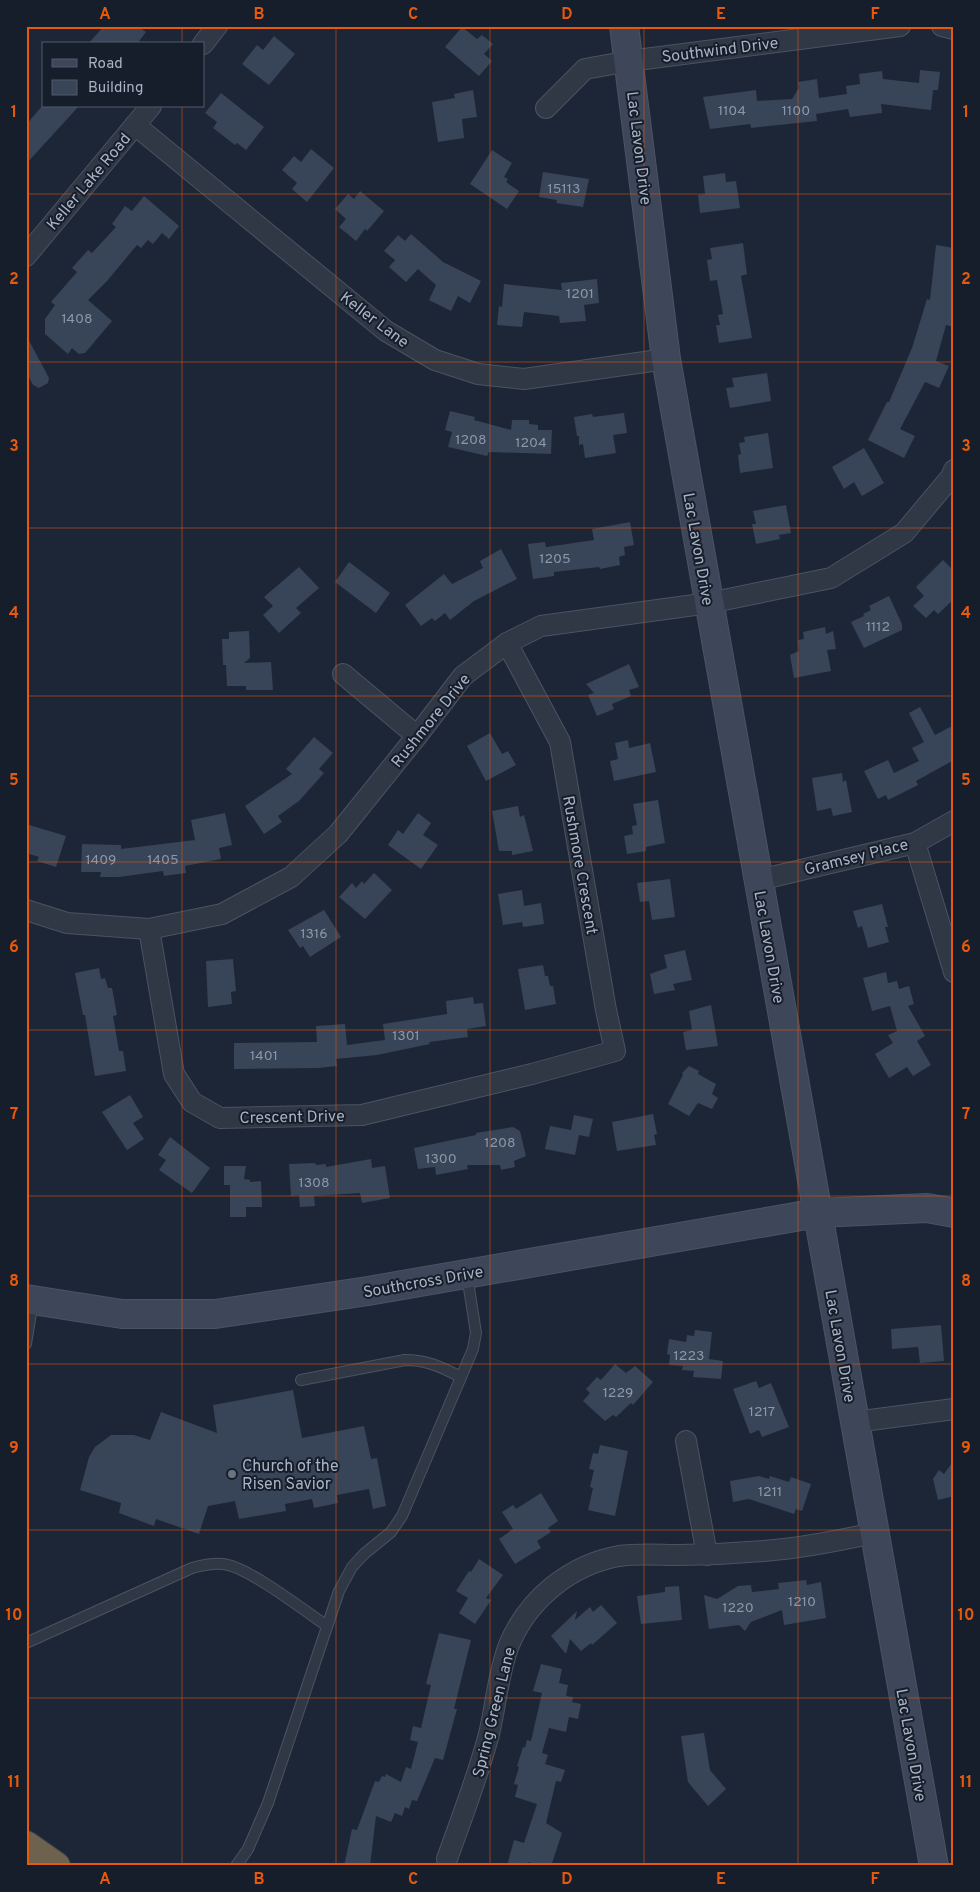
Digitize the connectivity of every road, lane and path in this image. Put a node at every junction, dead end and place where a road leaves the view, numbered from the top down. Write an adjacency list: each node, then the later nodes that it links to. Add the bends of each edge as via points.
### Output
1 (217, 26): 6 (street)
2 (624, 26): 7 (street, Lac Lavon Drive)
3 (900, 26): 7 (street, Southwind Drive)
4 (942, 26): 5 (street)
5 (954, 29)
6 (204, 42)
7 (629, 61): 9 (street, Southwind Drive, via 585,69); 12 (street, Lac Lavon Drive)
8 (148, 108): 10 (street, Keller Lake Road)
9 (546, 108)
10 (135, 125): 11 (street, Keller Lake Road); 12 (street, Keller Lane, via 386,330 434,360 478,374 524,379)
11 (26, 256)
12 (666, 359): 14 (street, Lac Lavon Drive)
13 (954, 470): 14 (street, Rushmore Drive, via 904,533 831,578)
14 (709, 603): 15 (street, Rushmore Drive, via 541,626); 20 (street, Lac Lavon Drive)
15 (507, 643): 17 (street, Rushmore Drive, via 463,676); 24 (street, Rushmore Crescent, via 560,742 615,1051)
16 (344, 674): 17 (street)
17 (417, 736): 22 (street, Rushmore Drive, via 338,834 290,877 222,914)
18 (954, 821): 19 (street, Gramsey Place)
19 (914, 843): 20 (street, Gramsey Place, via 763,879); 23 (street)
20 (759, 887): 25 (street, Lac Lavon Drive)
21 (26, 910): 22 (street, Rushmore Drive, via 67,923)
22 (149, 930): 24 (street, Crescent Drive, via 174,1074 192,1102 220,1118 362,1115)
23 (954, 972)
24 (569, 1063)
25 (818, 1213): 26 (street, Southcross Drive, via 928,1208); 27 (street, Southcross Drive); 33 (street, Lac Lavon Drive)
26 (954, 1213)
27 (467, 1274): 28 (street, Southcross Drive, via 215,1314 122,1314); 30 (lane, via 476,1333)
28 (30, 1300): 29 (lane)
29 (26, 1344)
30 (461, 1377): 31 (lane, via 432,1363 404,1360); 37 (lane, via 402,1516 391,1532 352,1566)
31 (301, 1380)
32 (954, 1410): 33 (street)
33 (855, 1422): 35 (street, Lac Lavon Drive)
34 (686, 1442): 36 (street)
35 (874, 1533): 36 (street, Spring Green Lane, via 776,1551); 43 (street, Lac Lavon Drive)
36 (707, 1555): 40 (street, Spring Green Lane, via 619,1556 595,1563 562,1580 542,1595 519,1626 508,1648 483,1758)
37 (327, 1626): 38 (lane, via 246,1571 225,1564 208,1564 192,1568); 42 (lane, via 268,1803 248,1849)
38 (26, 1643)
39 (26, 1845): 41 (highway)
40 (447, 1859)
41 (56, 1866)
42 (236, 1866)
43 (934, 1866)

